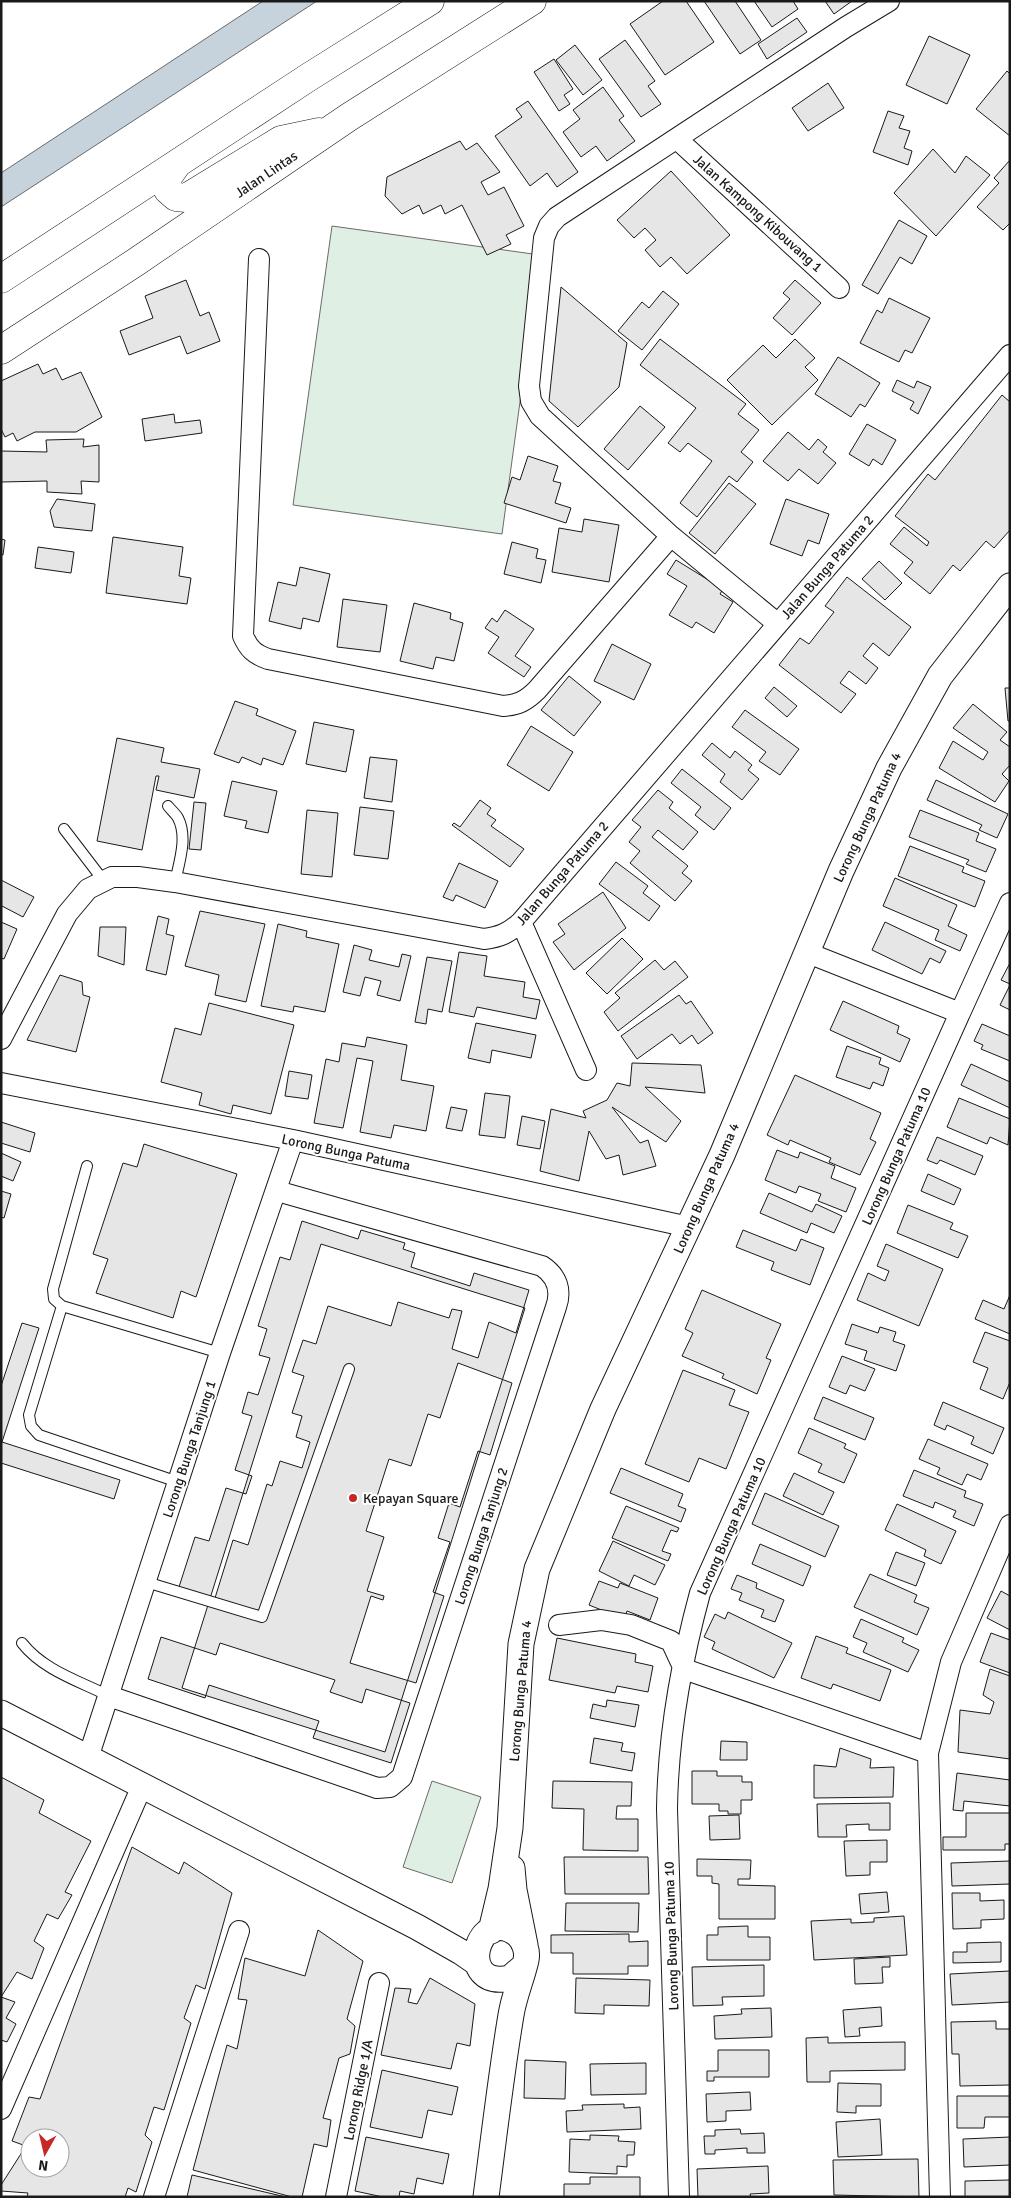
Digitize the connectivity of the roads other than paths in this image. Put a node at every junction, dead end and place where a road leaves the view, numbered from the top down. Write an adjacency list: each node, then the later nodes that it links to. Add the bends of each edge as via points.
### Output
1 (430, 1): 6 (highway)
2 (532, 1): 4 (highway, Jalan Lintas)
3 (889, 1): 5 (street)
4 (333, 129): 6 (highway, via 281,140 186,198 176,198 168,190 167,178); 10 (highway, Jalan Lintas)
5 (677, 139): 9 (street, Jalan Kampong Kibouvang 1); 12 (street, via 557,217 550,226 544,238 529,386 540,416)
6 (178, 164): 8 (highway)
7 (259, 259): 12 (street, via 243,636 248,648 257,655 515,706 537,690)
8 (1, 279)
9 (839, 288)
10 (1, 350)
11 (1010, 355): 14 (street, Jalan Bunga Patuma 2)
12 (670, 536): 14 (street)
13 (1010, 586): 21 (street, Lorong Bunga Patuma 4, via 940,676 915,719 868,811)
14 (778, 624): 20 (street, Jalan Bunga Patuma 2)
15 (168, 806): 18 (lane, via 178,818 182,831)
16 (64, 829): 17 (lane)
17 (103, 880): 18 (street, Jalan Bunga Patuma 2, via 122,876); 23 (street, Jalan Bunga Patuma 2, via 88,889 67,914)
18 (176, 882): 20 (street, Jalan Bunga Patuma 2, via 484,939 510,932)
19 (1010, 903): 22 (street, Lorong Bunga Patuma 10)
20 (521, 922): 24 (street)
21 (808, 953): 22 (street); 29 (street, Lorong Bunga Patuma 4)
22 (960, 1013): 38 (street, Lorong Bunga Patuma 10, via 700,1593)
23 (1, 1039)
24 (586, 1070)
25 (1, 1082): 26 (street, Lorong Bunga Patuma)
26 (293, 1140): 28 (street, Lorong Bunga Tanjung 1); 29 (street, Lorong Bunga Patuma)
27 (87, 1166): 30 (lane, via 53,1289 54,1299)
28 (277, 1191): 31 (street, Lorong Bunga Tanjung 1); 39 (street, Lorong Bunga Tanjung 2, via 542,1266 553,1276 559,1291 402,1777 390,1787 377,1788)
29 (689, 1227): 44 (street, Lorong Bunga Patuma 4, via 603,1409 537,1569 522,1644)
30 (62, 1306): 31 (lane); 33 (lane, via 29,1415 31,1426 39,1435)
31 (220, 1354): 33 (street, Lorong Bunga Tanjung 1)
32 (349, 1369): 35 (lane, via 262,1617)
33 (178, 1482): 35 (street, Lorong Bunga Tanjung 1)
34 (1010, 1525): 41 (street, via 951,1662)
35 (146, 1582): 39 (street, Lorong Bunga Tanjung 1)
36 (559, 1625): 38 (street, via 601,1620 631,1626 671,1641)
37 (22, 1643): 39 (lane, via 44,1665)
38 (684, 1669): 41 (street); 56 (street, Lorong Bunga Patuma 10, via 672,1734 667,1809)
39 (109, 1696): 42 (street, Lorong Bunga Tanjung 1)
40 (1, 1714): 42 (street)
41 (928, 1753): 57 (street)
42 (88, 1758): 43 (street)
43 (142, 1786): 45 (street); 52 (street)
44 (510, 1828): 47 (street, via 501,1889); 48 (street, via 514,1890)
45 (418, 1926): 47 (street); 49 (street)
46 (239, 1931): 53 (street)
47 (487, 1934): 48 (street, via 504,1929 511,1931 522,1939); 49 (street, via 476,1949)
48 (524, 1955): 49 (street, via 520,1971 510,1978 498,1979); 51 (street)
49 (482, 1969): 51 (street, via 500,2012)
50 (379, 1983): 54 (street, Lorong Ridge 1/A)
51 (502, 2066): 55 (street)
52 (1, 2109)
53 (154, 2197)
54 (336, 2197)
55 (486, 2197)
56 (679, 2197)
57 (940, 2197)

